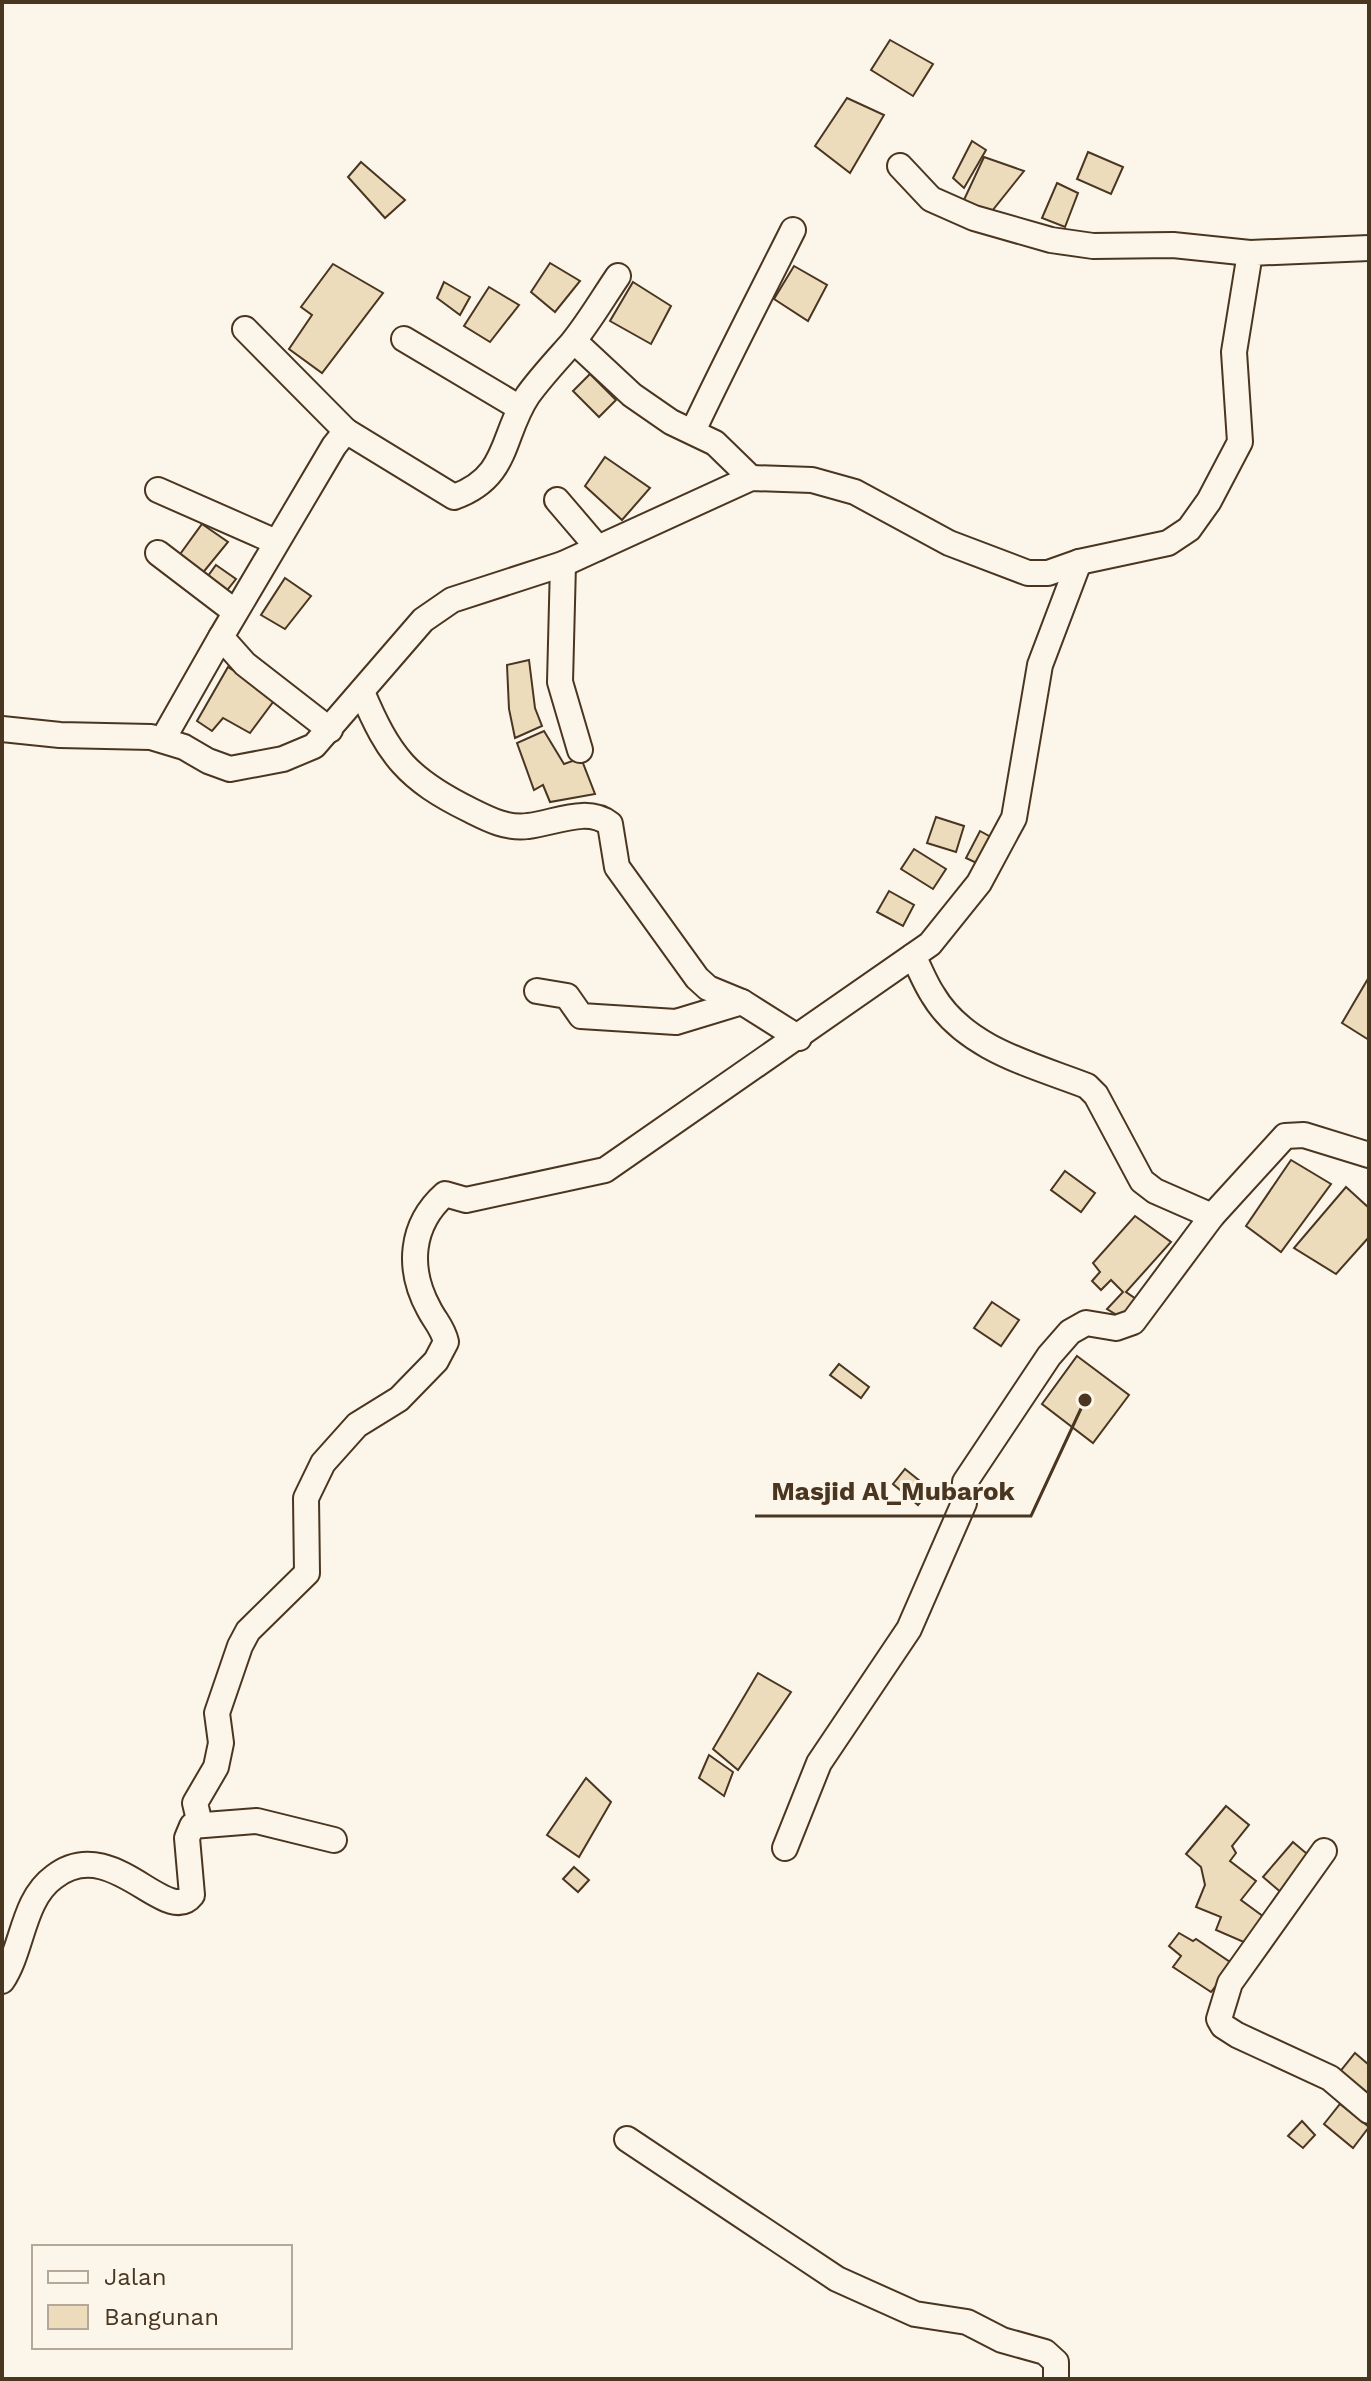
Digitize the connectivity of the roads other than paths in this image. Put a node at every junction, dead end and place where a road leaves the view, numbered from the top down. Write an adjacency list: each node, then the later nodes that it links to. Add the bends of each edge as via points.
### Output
1 (900, 166): 4 (street, via 931,199 974,218 1051,240)
2 (793, 230): 11 (street)
3 (1369, 248): 4 (street)
4 (1250, 253): 18 (street, via 1234,352 1241,427 1237,453 1209,501 1177,539)
5 (618, 276): 8 (street)
6 (245, 329): 10 (street)
7 (404, 339): 9 (street)
8 (574, 341): 9 (street); 11 (street, via 632,395)
9 (520, 408): 10 (street, via 504,455 470,491 454,497)
10 (346, 431): 15 (street)
11 (693, 431): 12 (street, via 715,443)
12 (751, 478): 16 (street); 18 (street, via 812,480 855,492 949,543 1028,573 1048,573)
13 (158, 490): 15 (street)
14 (557, 500): 16 (street)
15 (276, 542): 20 (street)
16 (598, 548): 19 (street)
17 (158, 553): 20 (street)
18 (1079, 562): 27 (street, via 1040,665 1014,818 979,883 930,944)
19 (563, 564): 22 (street, via 452,600 423,620); 26 (street, via 560,682)
20 (234, 611): 21 (street)
21 (221, 637): 24 (street, via 245,664); 25 (street)
22 (362, 692): 24 (street); 29 (street, via 388,747 412,777 443,797 507,826 593,814 610,824 617,867 697,978)
23 (2, 729): 25 (street)
24 (330, 730): 25 (street, via 304,750 230,769)
25 (163, 739)
26 (580, 750)
27 (913, 956): 30 (street); 32 (street, via 934,997 955,1022 1000,1054 1087,1086 1142,1181)
28 (537, 991): 29 (street, via 567,996 581,1016 612,1021 676,1022)
29 (742, 1002): 30 (street)
30 (799, 1038): 33 (street, via 605,1170 466,1200 445,1194 436,1203 414,1243 415,1274 446,1342 436,1361 399,1399 357,1425 314,1477 306,1498 307,1573 248,1631 240,1646 217,1713 221,1743 216,1767 195,1803)
31 (1369, 1155): 32 (street, via 1304,1135 1285,1136)
32 (1212, 1216): 35 (street, via 1133,1322 1116,1328 1086,1323 1070,1332 982,1454 965,1482 964,1503 909,1629 819,1763)
33 (200, 1824): 34 (street, via 257,1821); 37 (street, via 192,1826 187,1838 192,1895 186,1902 177,1905 161,1899 114,1869 75,1865 53,1877 38,1894)
34 (334, 1840)
35 (785, 1848)
36 (1324, 1851): 38 (street, via 1230,1983 1219,2019 1237,2035 1330,2078)
37 (2, 1981)
38 (1369, 2111)
39 (627, 2139): 40 (street, via 837,2279 915,2314 967,2322 1002,2340 1045,2352 1056,2362)
40 (1056, 2379)

